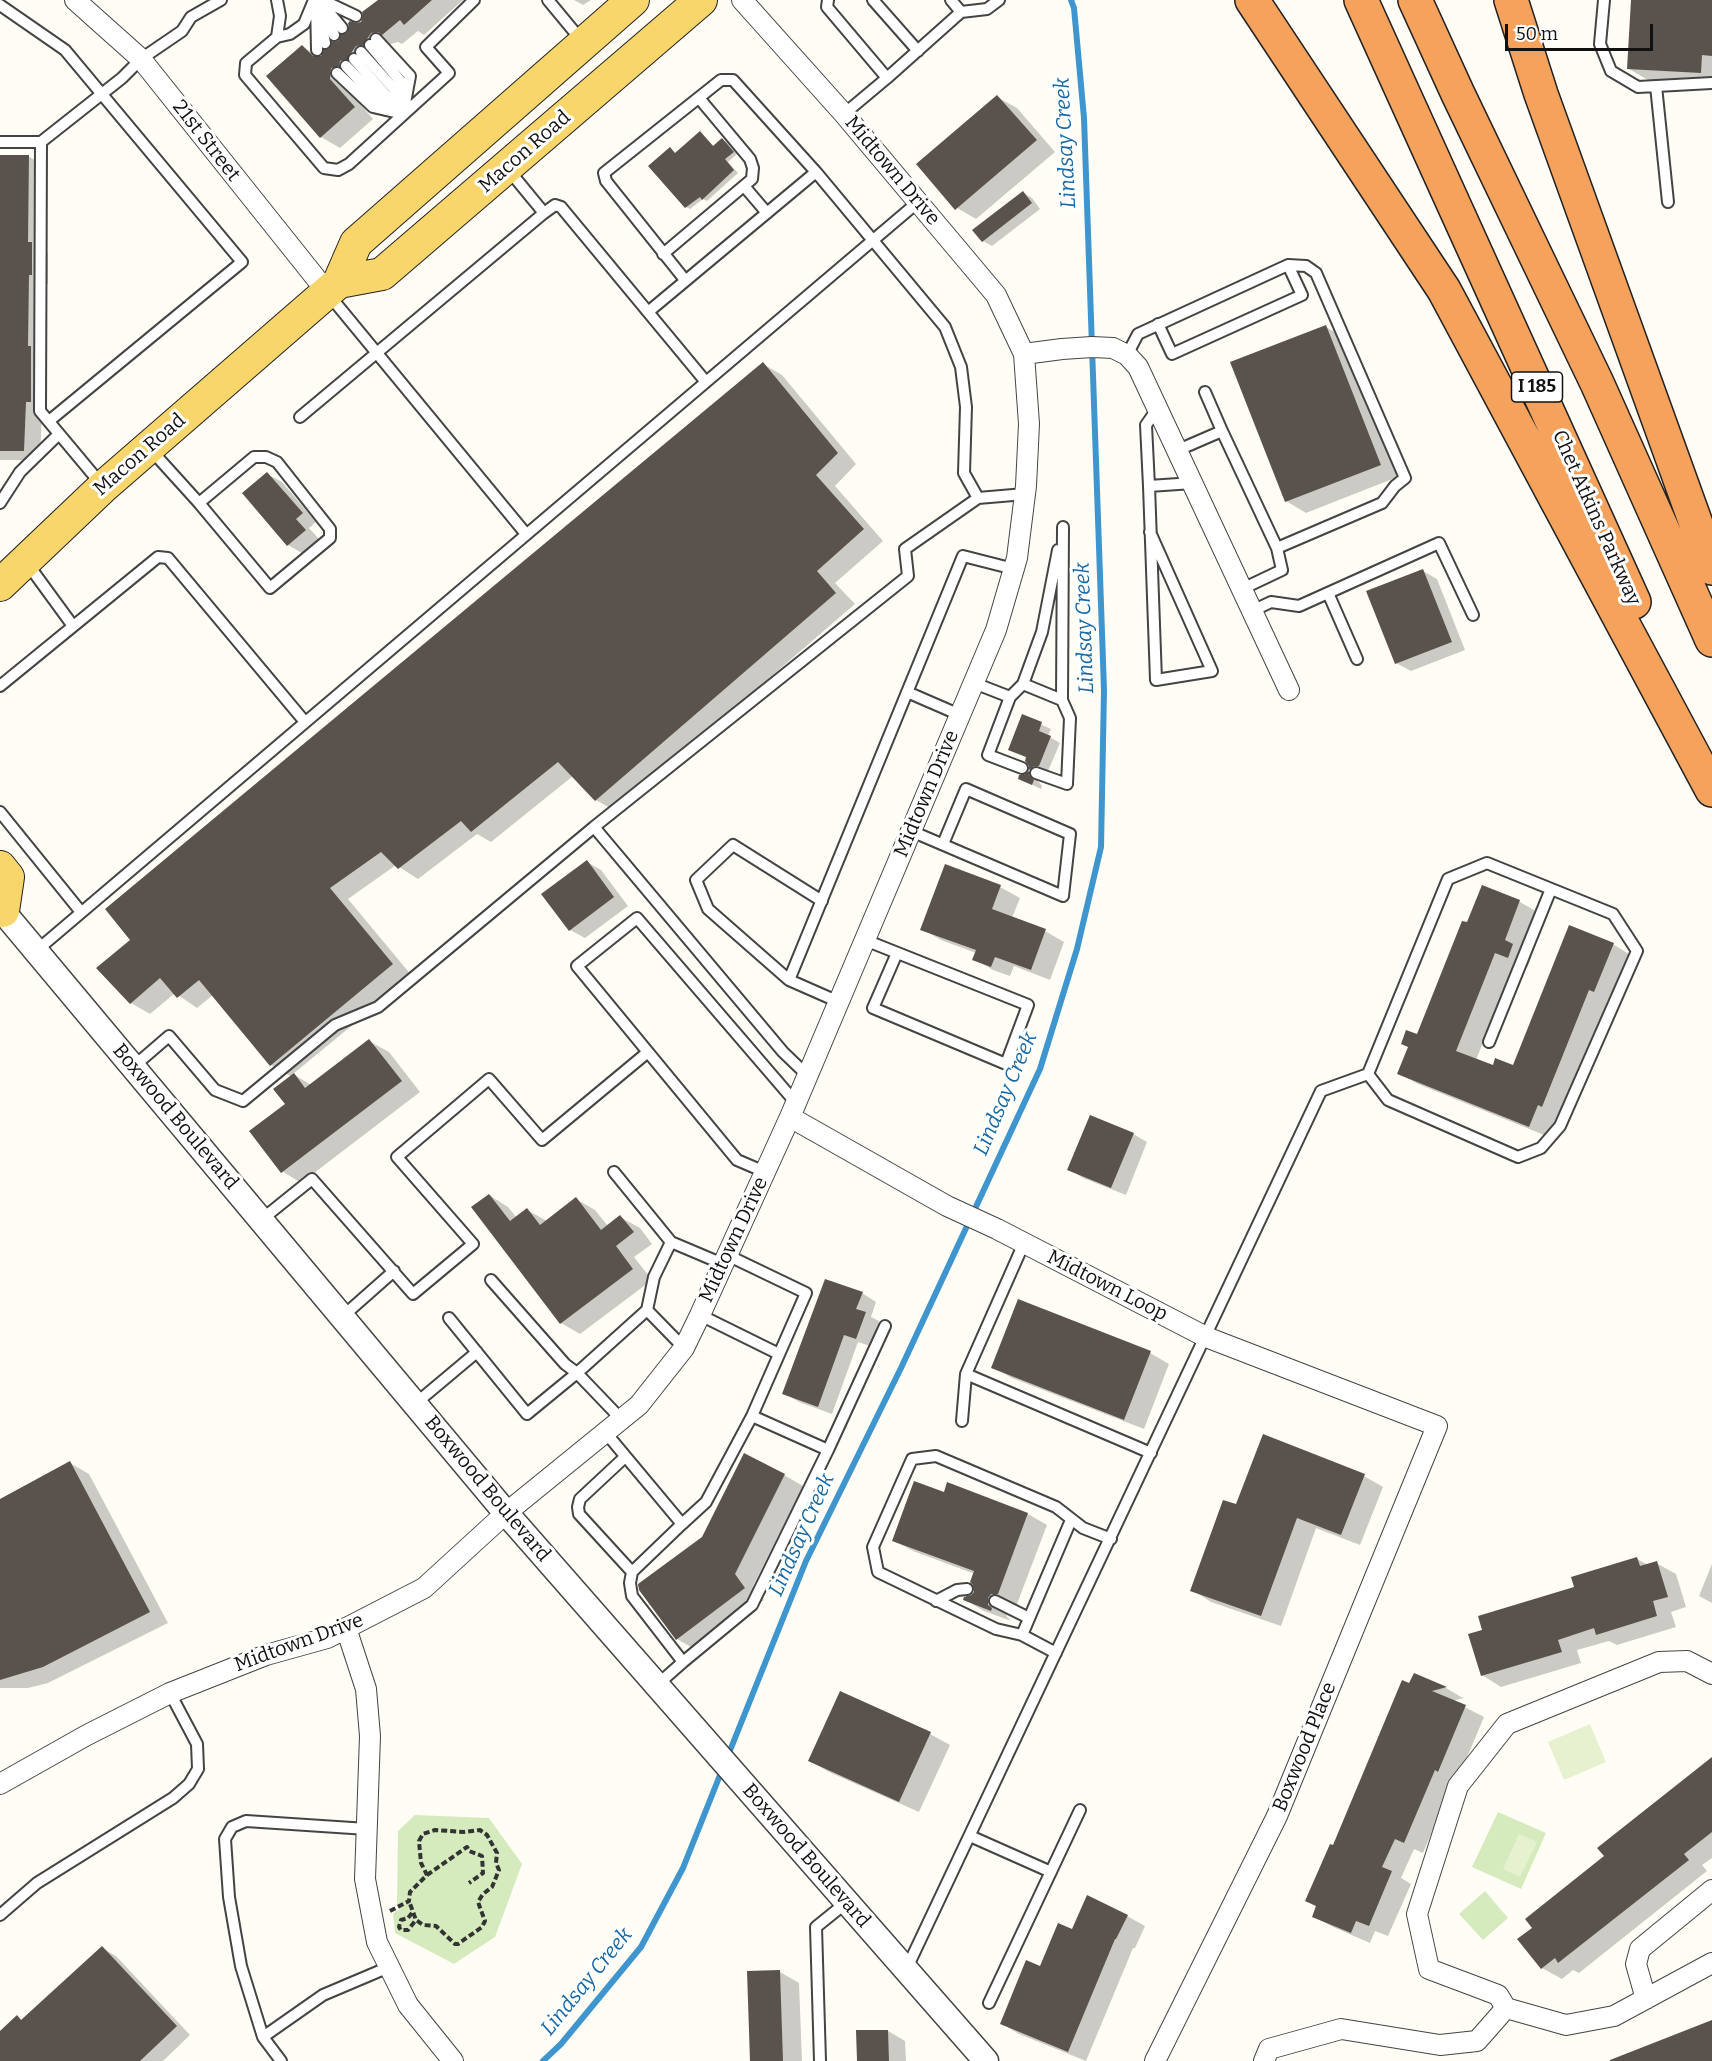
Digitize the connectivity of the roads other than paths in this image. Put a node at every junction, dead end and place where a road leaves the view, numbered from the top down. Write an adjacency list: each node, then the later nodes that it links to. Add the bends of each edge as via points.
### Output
1 (75, 0): 26 (street, 21st Street)
2 (221, 0): 26 (lane, via 191,17 182,31)
3 (277, 0): 22 (lane)
4 (318, 0): 21 (lane); 21 (lane); 21 (lane); 22 (lane, via 304,24)
5 (474, 0): 32 (lane, via 426,47 449,73)
6 (548, 0): 23 (lane)
7 (633, 0): 23 (main road, Macon Road)
8 (701, 0): 36 (main road, Macon Road)
9 (742, 0): 33 (street, Midtown Drive)
10 (828, 0): 27 (lane, via 827,7)
11 (873, 0): 24 (lane)
12 (951, 0): 20 (lane)
13 (999, 0): 20 (lane, via 987,9)
14 (1252, 0): 95 (highway, via 1444,290)
15 (1361, 0): 94 (highway, Chet Atkins Parkway / I 185)
16 (1415, 0): 81 (highway, I 185, via 1597,383)
17 (1511, 0): 73 (highway, via 1541,94)
18 (1604, 0): 29 (lane, via 1600,44 1611,71 1638,87)
19 (0, 5): 30 (lane, via 65,50)
20 (961, 12): 24 (lane)
21 (337, 32)
22 (277, 37): 32 (lane, via 246,63 245,75 324,168 338,170 349,164)
23 (585, 44): 47 (main road, Macon Road, via 356,243)
24 (918, 51): 27 (lane)
25 (357, 56): 32 (lane); 32 (lane, via 401,82); 32 (lane, via 373,107)
26 (141, 59): 30 (lane); 47 (street, 21st Street)
27 (887, 78): 33 (lane)
28 (1712, 83): 29 (lane)
29 (1656, 86): 40 (lane)
30 (102, 94): 35 (lane); 57 (lane, via 242,262)
31 (699, 98): 37 (lane, via 721,80 733,80); 38 (lane, via 750,159 752,179); 44 (lane, via 604,173 606,181)
32 (404, 114)
33 (844, 114): 39 (street, Midtown Drive)
34 (0, 142): 35 (lane)
35 (41, 142): 57 (lane, via 40,411)
36 (507, 168): 41 (lane); 47 (main road, Macon Road, via 382,274)
37 (816, 172): 42 (lane); 43 (lane)
38 (744, 186): 42 (lane); 44 (lane)
39 (918, 202): 43 (lane); 51 (street, Midtown Drive, via 996,295)
40 (1668, 202)
41 (544, 213): 48 (lane, via 555,205 561,207); 50 (lane)
42 (767, 213): 46 (lane)
43 (873, 240): 53 (lane); 66 (lane, via 945,327 961,367 966,407 964,473)
44 (663, 254): 46 (lane)
45 (1288, 265): 49 (lane); 49 (lane, via 1302,295 1172,354); 71 (lane, via 1306,266 1316,273 1405,478 1382,503)
46 (685, 280): 48 (lane)
47 (333, 287): 50 (lane); 60 (main road, Macon Road)
48 (648, 312): 53 (lane)
49 (1158, 324): 52 (lane, via 1138,334)
50 (377, 352): 56 (lane); 70 (lane)
51 (1024, 354): 52 (street, via 1092,346 1113,348); 65 (street, Midtown Drive, via 1029,424)
52 (1127, 355): 55 (street, via 1138,367)
53 (706, 382): 70 (lane)
54 (1205, 392): 58 (lane)
55 (1158, 408): 61 (street); 63 (lane, via 1146,425)
56 (300, 417)
57 (49, 421): 59 (lane)
58 (1222, 430): 61 (lane); 71 (lane)
59 (59, 434): 64 (lane); 67 (lane, via 20,472)
60 (148, 447): 64 (main road, Macon Road); 68 (lane)
61 (1178, 450): 62 (street)
62 (1193, 483): 63 (lane); 76 (street)
63 (1149, 486): 69 (lane)
64 (104, 487): 72 (main road, Macon Road)
65 (1025, 494): 66 (lane); 74 (street, Midtown Drive)
66 (978, 498): 97 (lane, via 905,549 908,576)
67 (0, 503)
68 (199, 503): 68 (lane, via 270,588 330,538 330,529 277,462 266,457 254,457)
69 (1150, 532): 69 (lane, via 1156,680 1212,670 1193,628)
70 (526, 534): 91 (lane)
71 (1277, 548): 76 (lane, via 1282,570)
72 (25, 560): 75 (main road, Macon Road); 80 (lane)
73 (1712, 568)
74 (1014, 569): 83 (street, Midtown Drive, via 996,630); 87 (lane, via 963,556)
75 (0, 585)
76 (1242, 589): 78 (street)
77 (1328, 593): 78 (lane, via 1299,606 1271,602); 79 (lane, via 1439,543); 82 (lane)
78 (1252, 611): 86 (street)
79 (1473, 615)
80 (73, 626): 85 (lane); 91 (lane, via 158,556 168,558)
81 (1712, 640)
82 (1357, 659)
83 (974, 683): 88 (lane); 90 (street, Midtown Drive)
84 (1023, 684): 88 (lane); 89 (lane); 89 (lane, via 1042,632 1063,526)
85 (0, 686)
86 (1289, 690)
87 (907, 692): 90 (lane); 102 (lane)
88 (1010, 697): 92 (lane, via 987,755)
89 (1062, 700): 93 (lane, via 1070,718 1067,784)
90 (960, 715): 98 (street, Midtown Drive)
91 (305, 722): 104 (lane)
92 (1022, 768)
93 (1036, 773)
94 (1712, 774)
95 (1712, 790)
96 (0, 812): 104 (lane)
97 (594, 827): 112 (lane, via 378,1007 335,1026 243,1101 215,1090 169,1036); 114 (lane, via 783,1052)
98 (911, 831): 99 (lane); 105 (street, Midtown Drive)
99 (943, 844): 99 (lane, via 964,854 1063,896 1070,834 966,789)
100 (0, 867): 103 (main road, via 8,877)
101 (1551, 889): 110 (lane); 113 (lane, via 1486,863 1448,879); 113 (lane, via 1613,914 1637,951 1560,1126 1541,1148 1518,1157 1388,1100)
102 (822, 901): 108 (lane); 108 (lane, via 733,845 696,880 708,909)
103 (1, 910): 106 (street, Boxwood Boulevard)
104 (81, 912): 106 (lane)
105 (865, 940): 107 (lane); 109 (street, Midtown Drive)
106 (36, 951): 112 (street, Boxwood Boulevard)
107 (897, 953): 107 (lane, via 873,1008 1006,1064 1028,1005)
108 (789, 980): 109 (lane)
109 (839, 1002): 114 (street, Midtown Drive)
110 (1489, 1042)
111 (648, 1052): 115 (lane, via 578,966 637,918); 117 (lane, via 737,1160); 122 (lane, via 542,1140 489,1079 397,1157 473,1244 413,1294)
112 (133, 1067): 118 (street, Boxwood Boulevard)
113 (1368, 1074): 129 (lane, via 1321,1091)
114 (808, 1076): 115 (street, Midtown Drive)
115 (793, 1110): 117 (street, Midtown Drive); 120 (street, Midtown Loop, via 947,1206)
116 (614, 1172): 119 (lane)
117 (765, 1172): 121 (street, Midtown Drive)
118 (261, 1220): 122 (lane, via 312,1179); 126 (street, Boxwood Boulevard)
119 (671, 1242): 121 (lane); 124 (lane, via 654,1277)
120 (1024, 1243): 129 (street, Midtown Loop); 134 (lane)
121 (725, 1260): 125 (street, Midtown Drive); 132 (lane, via 806,1293)
122 (394, 1271): 126 (lane)
123 (491, 1280): 133 (lane)
124 (647, 1310): 130 (lane); 133 (lane)
125 (700, 1315): 130 (street, Midtown Drive); 132 (lane)
126 (342, 1317): 135 (street, Boxwood Boulevard)
127 (449, 1318): 131 (lane)
128 (885, 1326): 141 (lane)
129 (1206, 1337): 139 (street, Midtown Loop); 142 (lane)
130 (684, 1348): 137 (street, Midtown Drive, via 639,1405)
131 (477, 1352): 133 (lane, via 527,1414); 135 (lane)
132 (779, 1354): 136 (lane)
133 (578, 1373): 137 (lane)
134 (966, 1374): 138 (lane); 142 (lane)
135 (415, 1404): 144 (street, Boxwood Boulevard)
136 (752, 1416): 141 (lane); 146 (lane, via 706,1502)
137 (622, 1420): 140 (street, Midtown Drive)
138 (962, 1421)
139 (1437, 1426): 180 (street, Boxwood Place, via 1277,1816)
140 (606, 1433): 143 (lane); 144 (street, Midtown Drive)
141 (828, 1450): 156 (lane, via 752,1605)
142 (1151, 1453): 147 (lane)
143 (625, 1457): 146 (lane); 148 (lane, via 580,1499 578,1507 579,1514)
144 (506, 1513): 153 (street, Midtown Drive, via 424,1588); 158 (street, Boxwood Boulevard)
145 (1071, 1520): 147 (lane); 150 (lane, via 1056,1507 936,1456 912,1459 873,1547 878,1572); 152 (lane)
146 (682, 1524): 148 (lane)
147 (1111, 1539): 155 (lane)
148 (633, 1572): 156 (lane, via 632,1596)
149 (968, 1589): 150 (lane)
150 (936, 1601): 154 (lane, via 996,1629)
151 (995, 1601): 152 (lane)
152 (1029, 1618): 154 (lane)
153 (346, 1628): 159 (street, Midtown Drive); 162 (street, via 366,1689 370,1736)
154 (1022, 1635): 155 (lane)
155 (1056, 1653): 163 (lane)
156 (683, 1662): 158 (lane)
157 (1712, 1674): 173 (street, via 1687,1661 1659,1662 1507,1724 1458,1786 1417,1914 1429,1969 1497,1995)
158 (657, 1685): 166 (street, Boxwood Boulevard)
159 (170, 1693): 160 (street, Midtown Drive, via 87,1734); 167 (lane, via 197,1744 198,1769 189,1784 173,1798 37,1882)
160 (0, 1784)
161 (1080, 1810): 164 (lane)
162 (367, 1829): 169 (street, via 365,1879 377,1942); 174 (lane, via 246,1821 232,1827 225,1839 241,1966)
163 (970, 1836): 164 (lane); 170 (lane)
164 (1051, 1872): 172 (lane)
165 (1712, 1890): 171 (street, via 1640,1949 1636,1964)
166 (847, 1902): 170 (street, Boxwood Boulevard); 178 (lane, via 816,1928)
167 (0, 1915)
168 (1712, 1963): 171 (street)
169 (389, 1967): 174 (lane, via 323,1995); 177 (street, via 408,2005)
170 (906, 1970): 179 (street, Boxwood Boulevard)
171 (1646, 1999): 173 (street, via 1614,2016 1566,2025)
172 (989, 2003)
173 (1506, 2008): 175 (street, via 1477,2041 1440,2045 1341,2029)
174 (263, 2037): 176 (lane)
175 (1304, 2039): 181 (street, via 1269,2049); 182 (street)
176 (281, 2061)
177 (452, 2061)
178 (820, 2061)
179 (986, 2061)
180 (1155, 2061)
181 (1264, 2061)
182 (1293, 2061)

